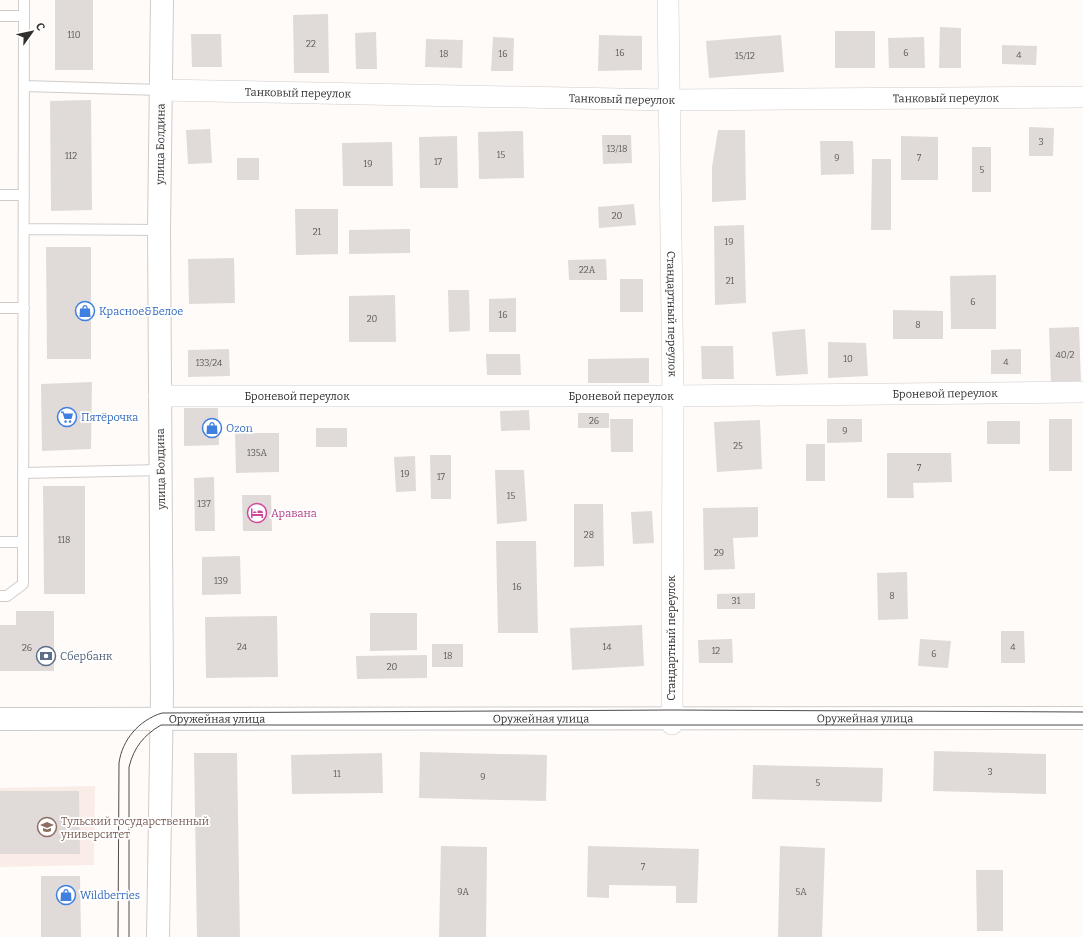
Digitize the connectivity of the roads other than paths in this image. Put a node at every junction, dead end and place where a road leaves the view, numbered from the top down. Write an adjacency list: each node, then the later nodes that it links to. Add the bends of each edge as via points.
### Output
1 (24, 0): 5 (lane)
2 (162, 0): 7 (street, улица Болдина)
3 (668, 0): 9 (street, Стандартный переулок)
4 (0, 16): 5 (lane)
5 (24, 16): 6 (lane)
6 (24, 86): 7 (lane); 11 (lane)
7 (161, 90): 9 (street, Танковый переулок); 13 (street, улица Болдина)
8 (1083, 97): 9 (street, Танковый переулок)
9 (668, 100): 18 (street, Стандартный переулок)
10 (0, 195): 11 (lane)
11 (24, 195): 12 (lane)
12 (24, 229): 13 (lane); 15 (lane)
13 (159, 230): 17 (street, улица Болдина)
14 (0, 308): 15 (lane)
15 (24, 308): 20 (lane)
16 (1083, 392): 18 (street, Броневой переулок)
17 (159, 396): 18 (street, Броневой переулок); 19 (street, улица Болдина)
18 (673, 396): 27 (street, Стандартный переулок)
19 (161, 470): 20 (lane); 25 (street, улица Болдина)
20 (24, 473): 22 (lane)
21 (0, 542): 22 (lane)
22 (23, 542): 23 (lane, via 23,584 7,596)
23 (0, 596)
24 (1083, 718): 27 (street, Оружейная улица)
25 (162, 719): 26 (street, Оружейная улица); 27 (street, Оружейная улица); 28 (street, улица Болдина)
26 (0, 720)
27 (672, 721)
28 (158, 937)

